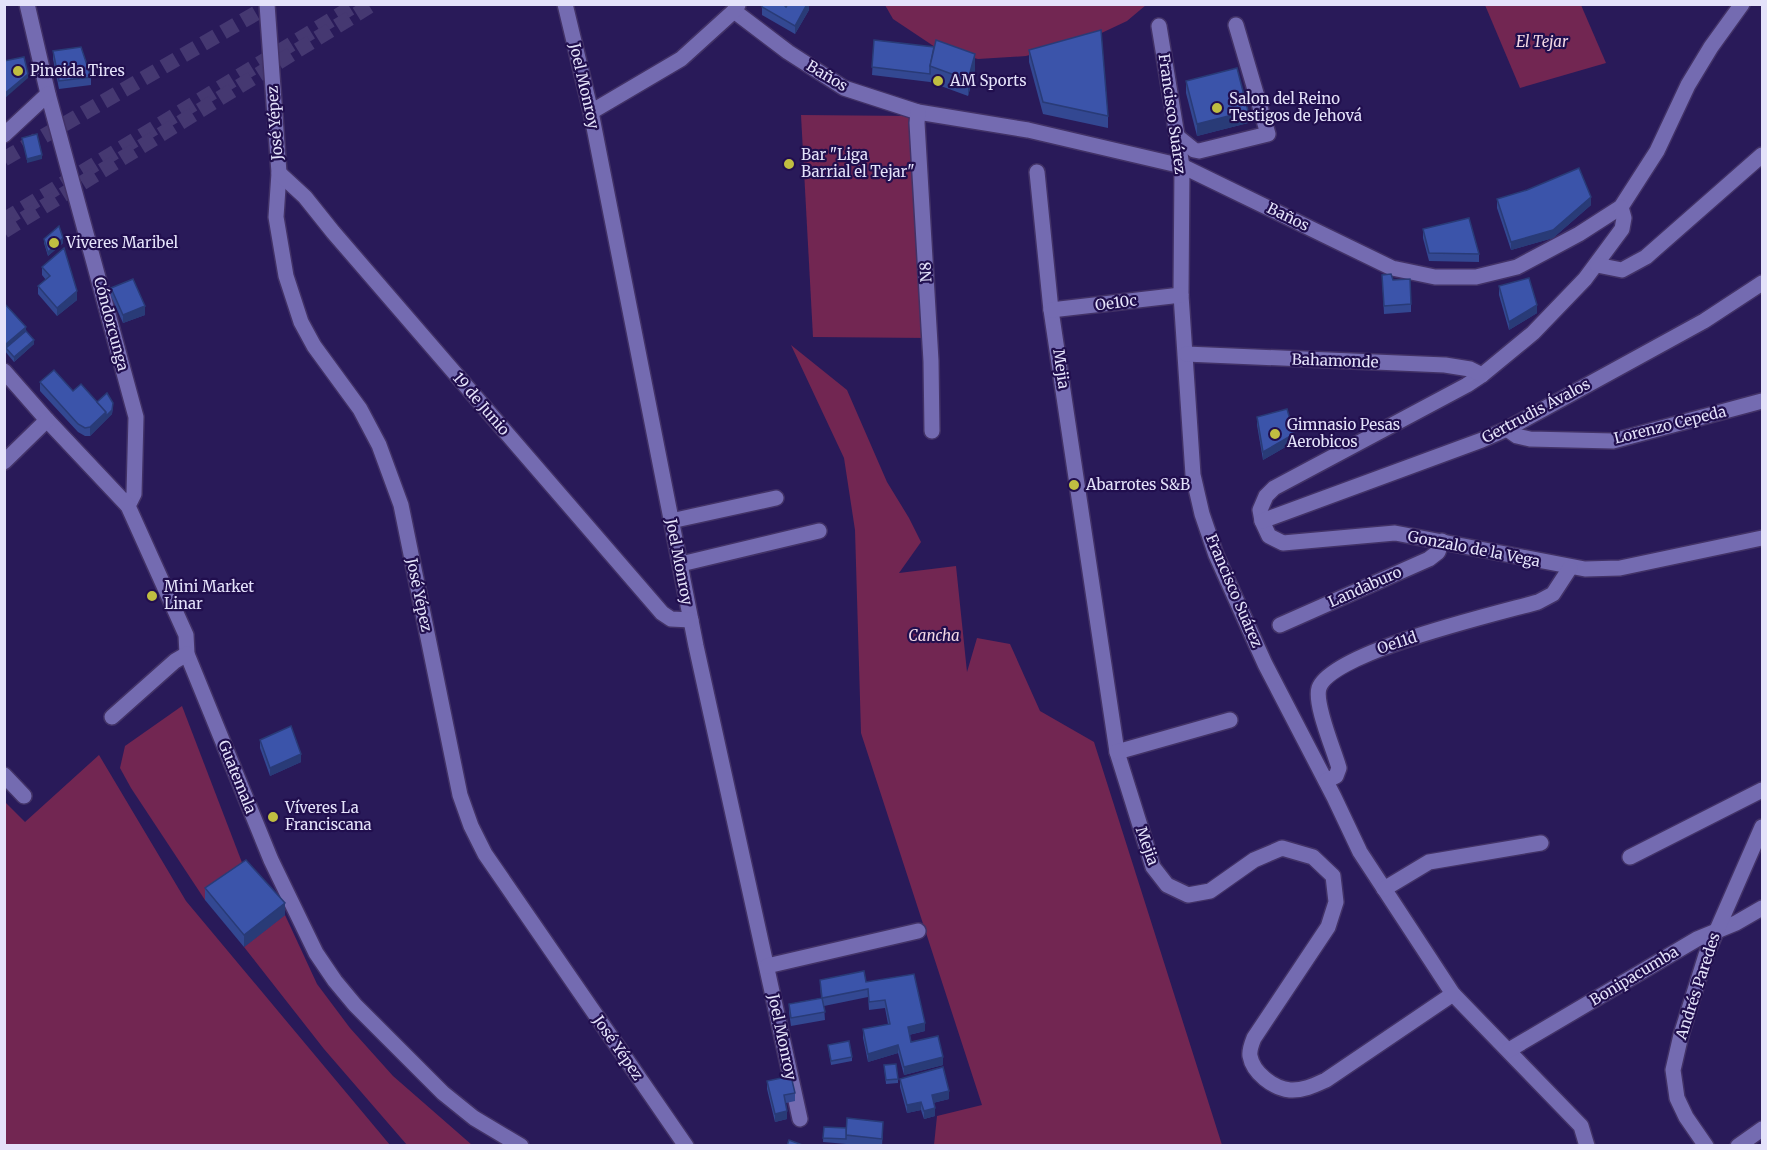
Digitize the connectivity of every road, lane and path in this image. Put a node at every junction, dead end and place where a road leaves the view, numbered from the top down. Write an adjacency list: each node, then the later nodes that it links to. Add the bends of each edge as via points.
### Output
1 (27, 4): 8 (street, Cóndorcunga)
2 (267, 4): 16 (street, José Yépez)
3 (566, 4): 9 (street, Joel Monroy)
4 (1742, 4): 17 (street, Baños, via 1688,85 1656,151)
5 (735, 7): 9 (street, via 681,59); 10 (street, Baños, via 788,52 843,88)
6 (1236, 25): 12 (street, via 1268,135 1199,151)
7 (1159, 26): 12 (street, Francisco Suárez)
8 (48, 94): 11 (street); 31 (street, Cóndorcunga, via 136,417 134,494)
9 (591, 112): 32 (street, Joel Monroy)
10 (918, 112): 14 (street, Baños, via 1028,130); 28 (street, N8)
11 (4, 135)
12 (1178, 137): 14 (street, Francisco Suárez)
13 (1762, 155): 18 (street, via 1646,257 1622,270)
14 (1182, 166): 17 (street, Baños, via 1392,268 1435,277 1476,277 1517,267); 20 (street, Francisco Suárez)
15 (1037, 172): 21 (street, Mejia)
16 (279, 173): 39 (street, 19 de Junio, via 305,197 662,613 671,619); 62 (street, José Yépez, via 276,217 286,276 302,322 328,368 360,409 379,445 401,505 460,795 471,826 485,854)
17 (1621, 207): 18 (street, via 1622,230)
18 (1597, 265): 24 (street, via 1533,333)
19 (1762, 283): 27 (street, Gertrudis Ávalos, via 1704,321)
20 (1181, 295): 21 (street, Oe10c); 22 (street, Francisco Suárez)
21 (1051, 310): 44 (street, Mejia)
22 (1186, 354): 24 (street, Bahamonde, via 1445,365); 46 (street, Francisco Suárez, via 1193,475 1202,514 1265,664)
23 (4, 371): 26 (street, Guatemala)
24 (1482, 375): 33 (street, via 1274,488 1260,510)
25 (1762, 401): 27 (street, Lorenzo Cepeda, via 1613,441 1530,439)
26 (47, 420): 29 (street); 31 (street, Guatemala)
27 (1507, 429): 33 (street, Gertrudis Ávalos)
28 (932, 431)
29 (4, 462)
30 (776, 498): 32 (street)
31 (128, 507): 41 (street, Guatemala, via 186,635)
32 (671, 521): 37 (street, Joel Monroy)
33 (1262, 521): 36 (street, Gonzalo de la Vega, via 1269,536 1283,543 1395,533)
34 (819, 531): 37 (street)
35 (1762, 538): 38 (street, Gonzalo de la Vega, via 1620,568)
36 (1442, 541): 38 (street, Gonzalo de la Vega); 40 (street, Landaburo, via 1438,552 1429,559)
37 (681, 564): 39 (street, Joel Monroy)
38 (1570, 568): 46 (street, Oe11d, via 1553,594 1538,602 1376,649 1329,675 1320,687 1318,700 1339,768 1336,776)
39 (691, 620): 56 (street, Joel Monroy)
40 (1280, 625)
41 (187, 654): 42 (street, via 175,660); 61 (street, Guatemala, via 271,860 316,953 335,981 443,1093 474,1118)
42 (112, 717)
43 (1230, 720): 44 (street)
44 (1117, 752): 57 (street, Mejia, via 1153,867 1167,885 1188,895 1210,891 1254,860 1282,848 1313,857 1334,876 1336,902 1328,927 1254,1038 1249,1054 1256,1071 1271,1083 1290,1090 1326,1080)
45 (4, 775): 48 (street)
46 (1326, 781): 52 (street, Francisco Suárez, via 1360,852)
47 (1762, 790): 51 (street)
48 (24, 796)
49 (1762, 827): 55 (street, Andrés Paredes)
50 (1541, 843): 52 (street, via 1429,862)
51 (1630, 857)
52 (1384, 889): 57 (street, Francisco Suárez)
53 (1762, 908): 55 (street, Bonipacumba)
54 (918, 931): 56 (street)
55 (1715, 932): 58 (street, Bonipacumba); 64 (street, Andrés Paredes, via 1673,1070 1677,1098)
56 (767, 966): 59 (street, Joel Monroy)
57 (1453, 994): 58 (street, Francisco Suárez)
58 (1509, 1050): 63 (street, via 1581,1126)
59 (800, 1119)
60 (1762, 1129): 65 (street)
61 (521, 1146)
62 (686, 1146)
63 (1587, 1146)
64 (1706, 1146)
65 (1738, 1146)

